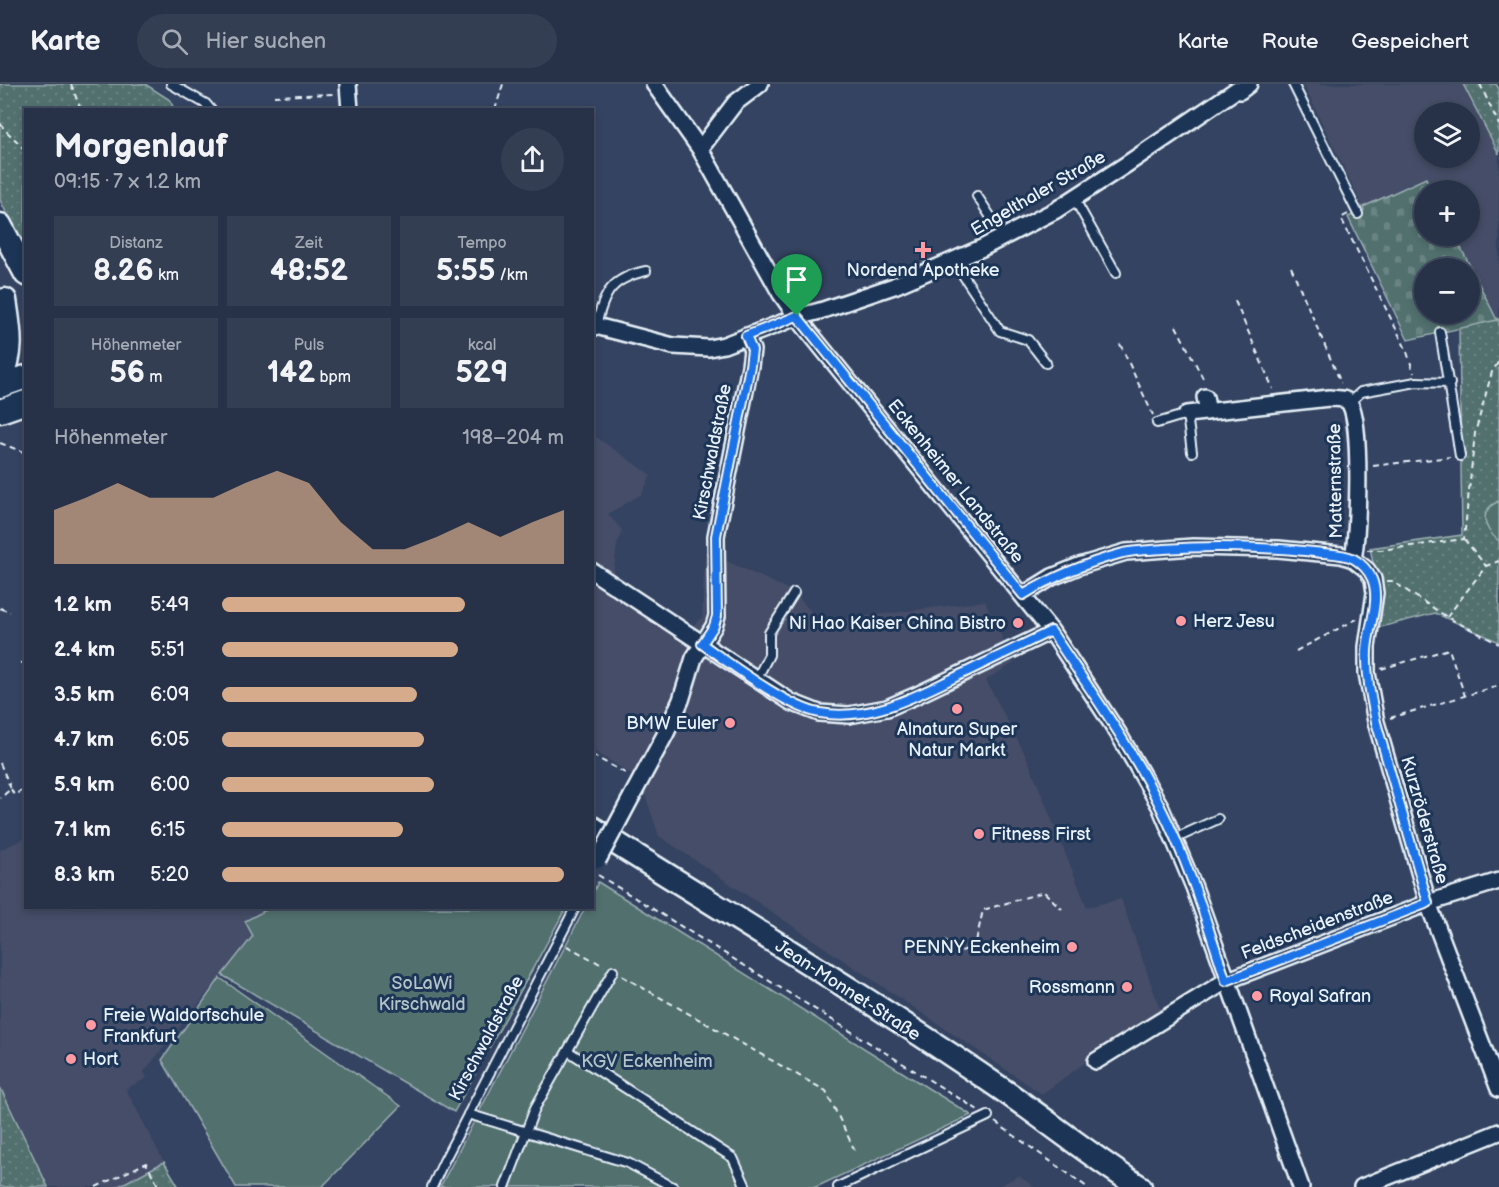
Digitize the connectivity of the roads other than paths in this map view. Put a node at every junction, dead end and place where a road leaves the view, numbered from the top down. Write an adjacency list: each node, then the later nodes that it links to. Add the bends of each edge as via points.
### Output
1 (171, 84): 7 (lane)
2 (654, 84): 9 (street, Eckenheimer Landstraße)
3 (760, 84): 9 (street, via 735,103)
4 (1293, 84): 12 (lane)
5 (1242, 86): 11 (street, Engelthaler Straße)
6 (348, 89): 8 (street)
7 (209, 108)
8 (350, 108)
9 (700, 149): 20 (street, Eckenheimer Landstraße, via 780,294)
10 (977, 196): 14 (lane)
11 (1074, 198): 14 (street, Engelthaler Straße); 18 (lane)
12 (1357, 212)
13 (0, 225): 16 (main road)
14 (1004, 237): 15 (street, Engelthaler Straße)
15 (953, 260): 20 (street, Engelthaler Straße, via 894,286); 25 (lane, via 1000,331 1028,340)
16 (24, 270)
17 (646, 271): 21 (lane, via 627,275 612,287)
18 (1116, 273)
19 (3, 295): 22 (main road); 27 (main road, via 10,352)
20 (797, 316): 24 (street, Engelthaler Straße); 43 (street, Eckenheimer Landstraße)
21 (594, 325): 24 (street, Engelthaler Straße, via 694,349 723,345)
22 (24, 331)
23 (1440, 332): 28 (lane)
24 (746, 336): 45 (street, Kirschwaldstraße, via 752,350 750,366 716,536 717,616)
25 (1046, 363)
26 (24, 378): 29 (main road)
27 (0, 379)
28 (1450, 383): 31 (lane, Matternstraße, via 1416,382 1361,392); 39 (lane)
29 (0, 386)
30 (1205, 396): 34 (street)
31 (1347, 401): 34 (street, Matternstraße, via 1329,398); 40 (street, Matternstraße, via 1354,418 1358,467)
32 (24, 403): 33 (main road)
33 (0, 412): 36 (main road)
34 (1208, 412): 35 (street, Matternstraße)
35 (1187, 414): 37 (lane); 38 (lane)
36 (24, 417)
37 (1157, 423)
38 (1192, 452)
39 (1460, 456)
40 (1354, 554): 43 (street, via 1193,547 1126,552 1052,577); 52 (street, Kurzröderstraße, via 1372,579 1375,593 1367,673 1376,722)
41 (594, 572): 45 (street)
42 (794, 593): 46 (lane, via 769,633 769,655)
43 (1023, 595): 44 (street, Eckenheimer Landstraße)
44 (1051, 631): 46 (street, via 887,708 849,715 819,713 791,702); 49 (street, Eckenheimer Landstraße, via 1124,744)
45 (702, 644): 46 (street); 50 (street, Kirschwaldstraße, bridge, via 666,733)
46 (756, 680)
47 (1218, 819): 49 (lane)
48 (594, 829): 63 (main road, Jean-Monnet-Straße, via 871,1003 1003,1090)
49 (1174, 839): 55 (street, Eckenheimer Landstraße)
50 (594, 867)
51 (1499, 881): 52 (street, Feldscheidenstraße)
52 (1428, 903): 55 (street, Feldscheidenstraße); 58 (street, Kurzröderstraße)
53 (575, 909): 59 (lane, Kirschwaldstraße)
54 (613, 971): 56 (lane)
55 (1226, 981): 57 (street, Feldscheidenstraße); 71 (street, Eckenheimer Landstraße)
56 (568, 1051): 61 (lane, via 535,1108); 67 (lane, via 733,1158)
57 (1096, 1061)
58 (1499, 1089)
59 (468, 1114): 61 (lane); 64 (lane, Kirschwaldstraße)
60 (988, 1116): 68 (lane)
61 (526, 1132): 65 (lane); 66 (lane, via 628,1163)
62 (1499, 1132): 72 (street)
63 (1098, 1161): 69 (main road, Jean-Monnet-Straße); 70 (main road, Jean-Monnet-Straße)
64 (432, 1187)
65 (507, 1187)
66 (673, 1187)
67 (746, 1187)
68 (838, 1187)
69 (1126, 1187)
70 (1140, 1187)
71 (1301, 1187)
72 (1362, 1187)

